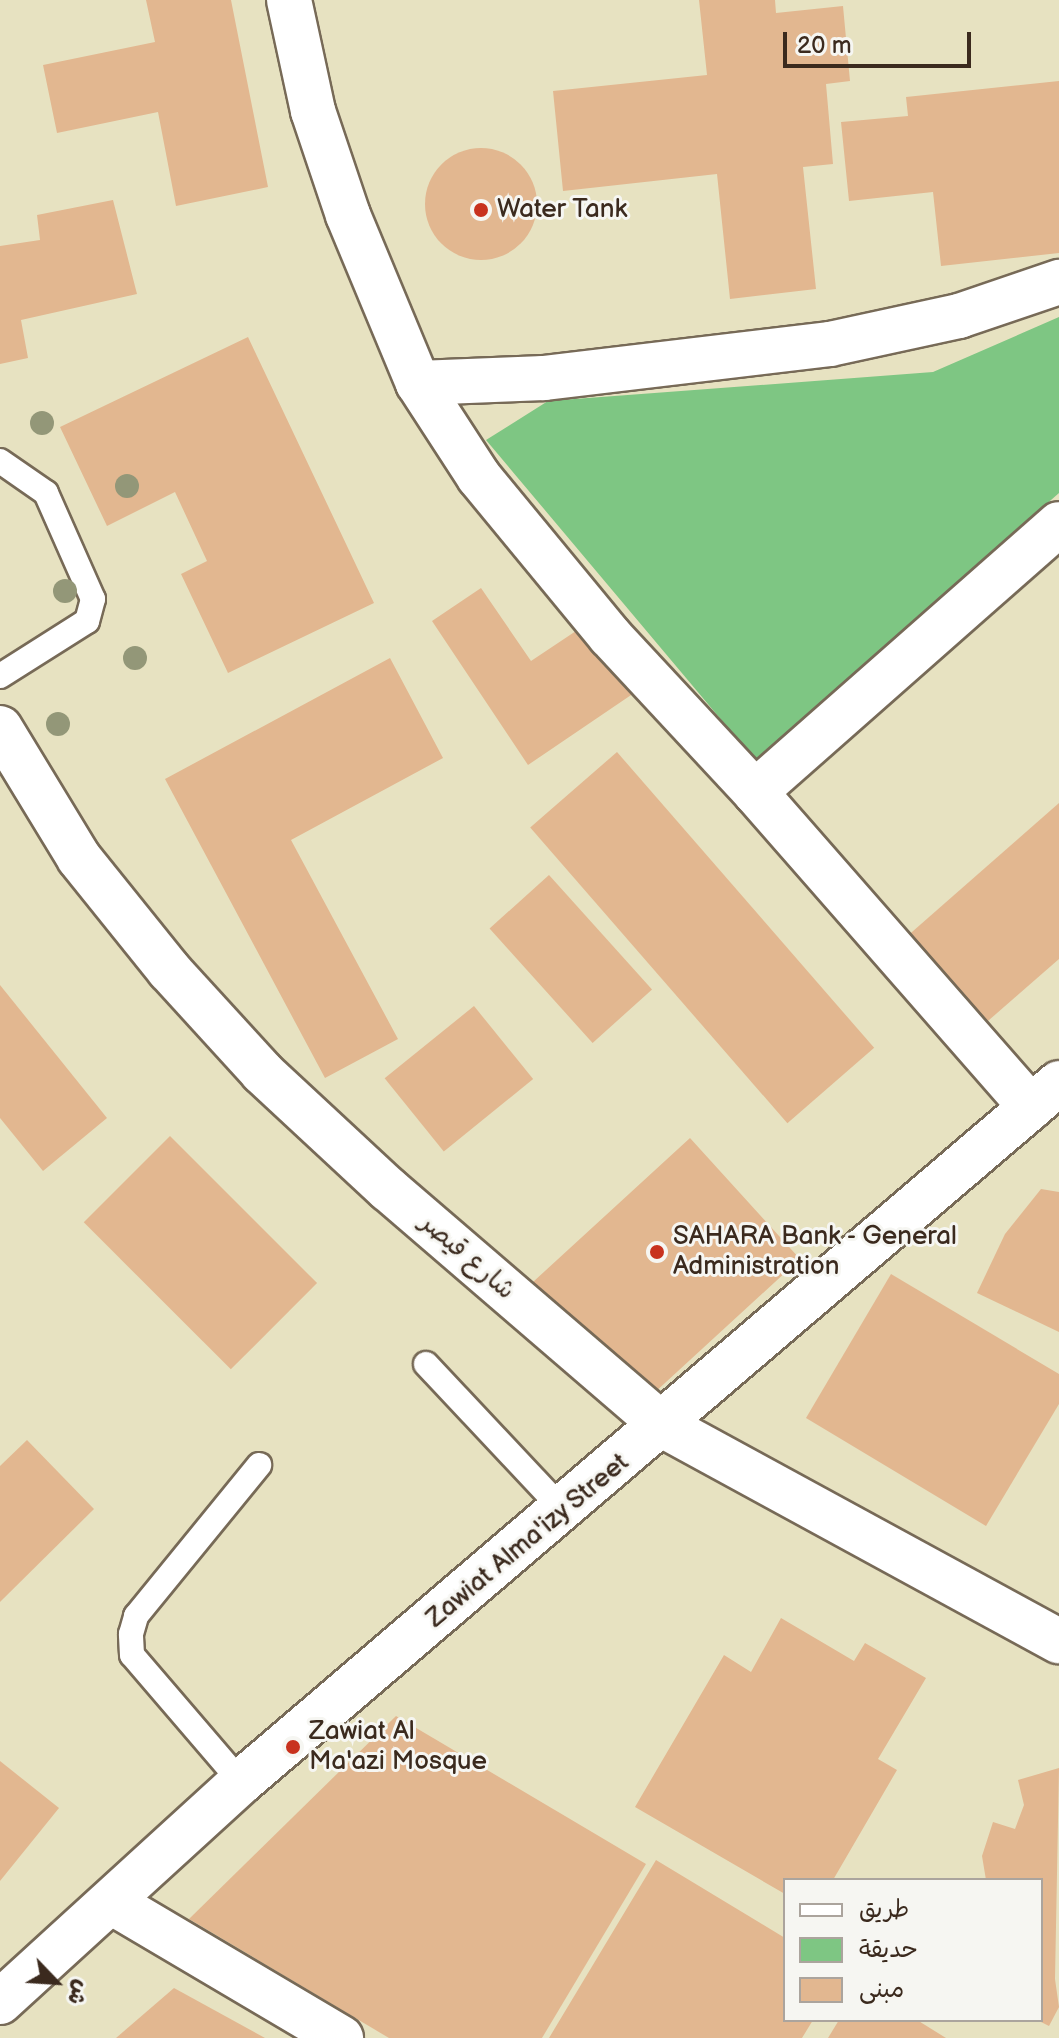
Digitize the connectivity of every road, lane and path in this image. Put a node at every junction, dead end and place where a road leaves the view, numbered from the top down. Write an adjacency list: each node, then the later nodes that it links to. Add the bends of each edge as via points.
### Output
1 (289, 0): 3 (street, via 313,111 348,215)
2 (1059, 282): 3 (street, via 932,324 830,344 544,378)
3 (418, 383): 8 (street, via 522,535)
4 (0, 461): 6 (lane, via 46,493 93,599 87,621)
5 (1059, 524): 8 (street)
6 (0, 676)
7 (0, 728): 11 (street, شارع قيصر, via 79,858 169,970 262,1072 388,1189)
8 (755, 792): 9 (street)
9 (1045, 1095): 11 (street, Zawiat Alma'izy Street)
10 (426, 1364): 13 (lane)
11 (664, 1426): 13 (street, Zawiat Alma'izy Street); 14 (street, شارع قيصر)
12 (259, 1465): 15 (lane, via 136,1616 131,1634 132,1655)
13 (564, 1511): 15 (street, Zawiat Alma'izy Street)
14 (1059, 1641)
15 (241, 1782): 16 (street, Zawiat Alma'izy Street)
16 (113, 1903): 17 (street, Zawiat Alma'izy Street); 18 (street)
17 (0, 2002)
18 (341, 2038)

